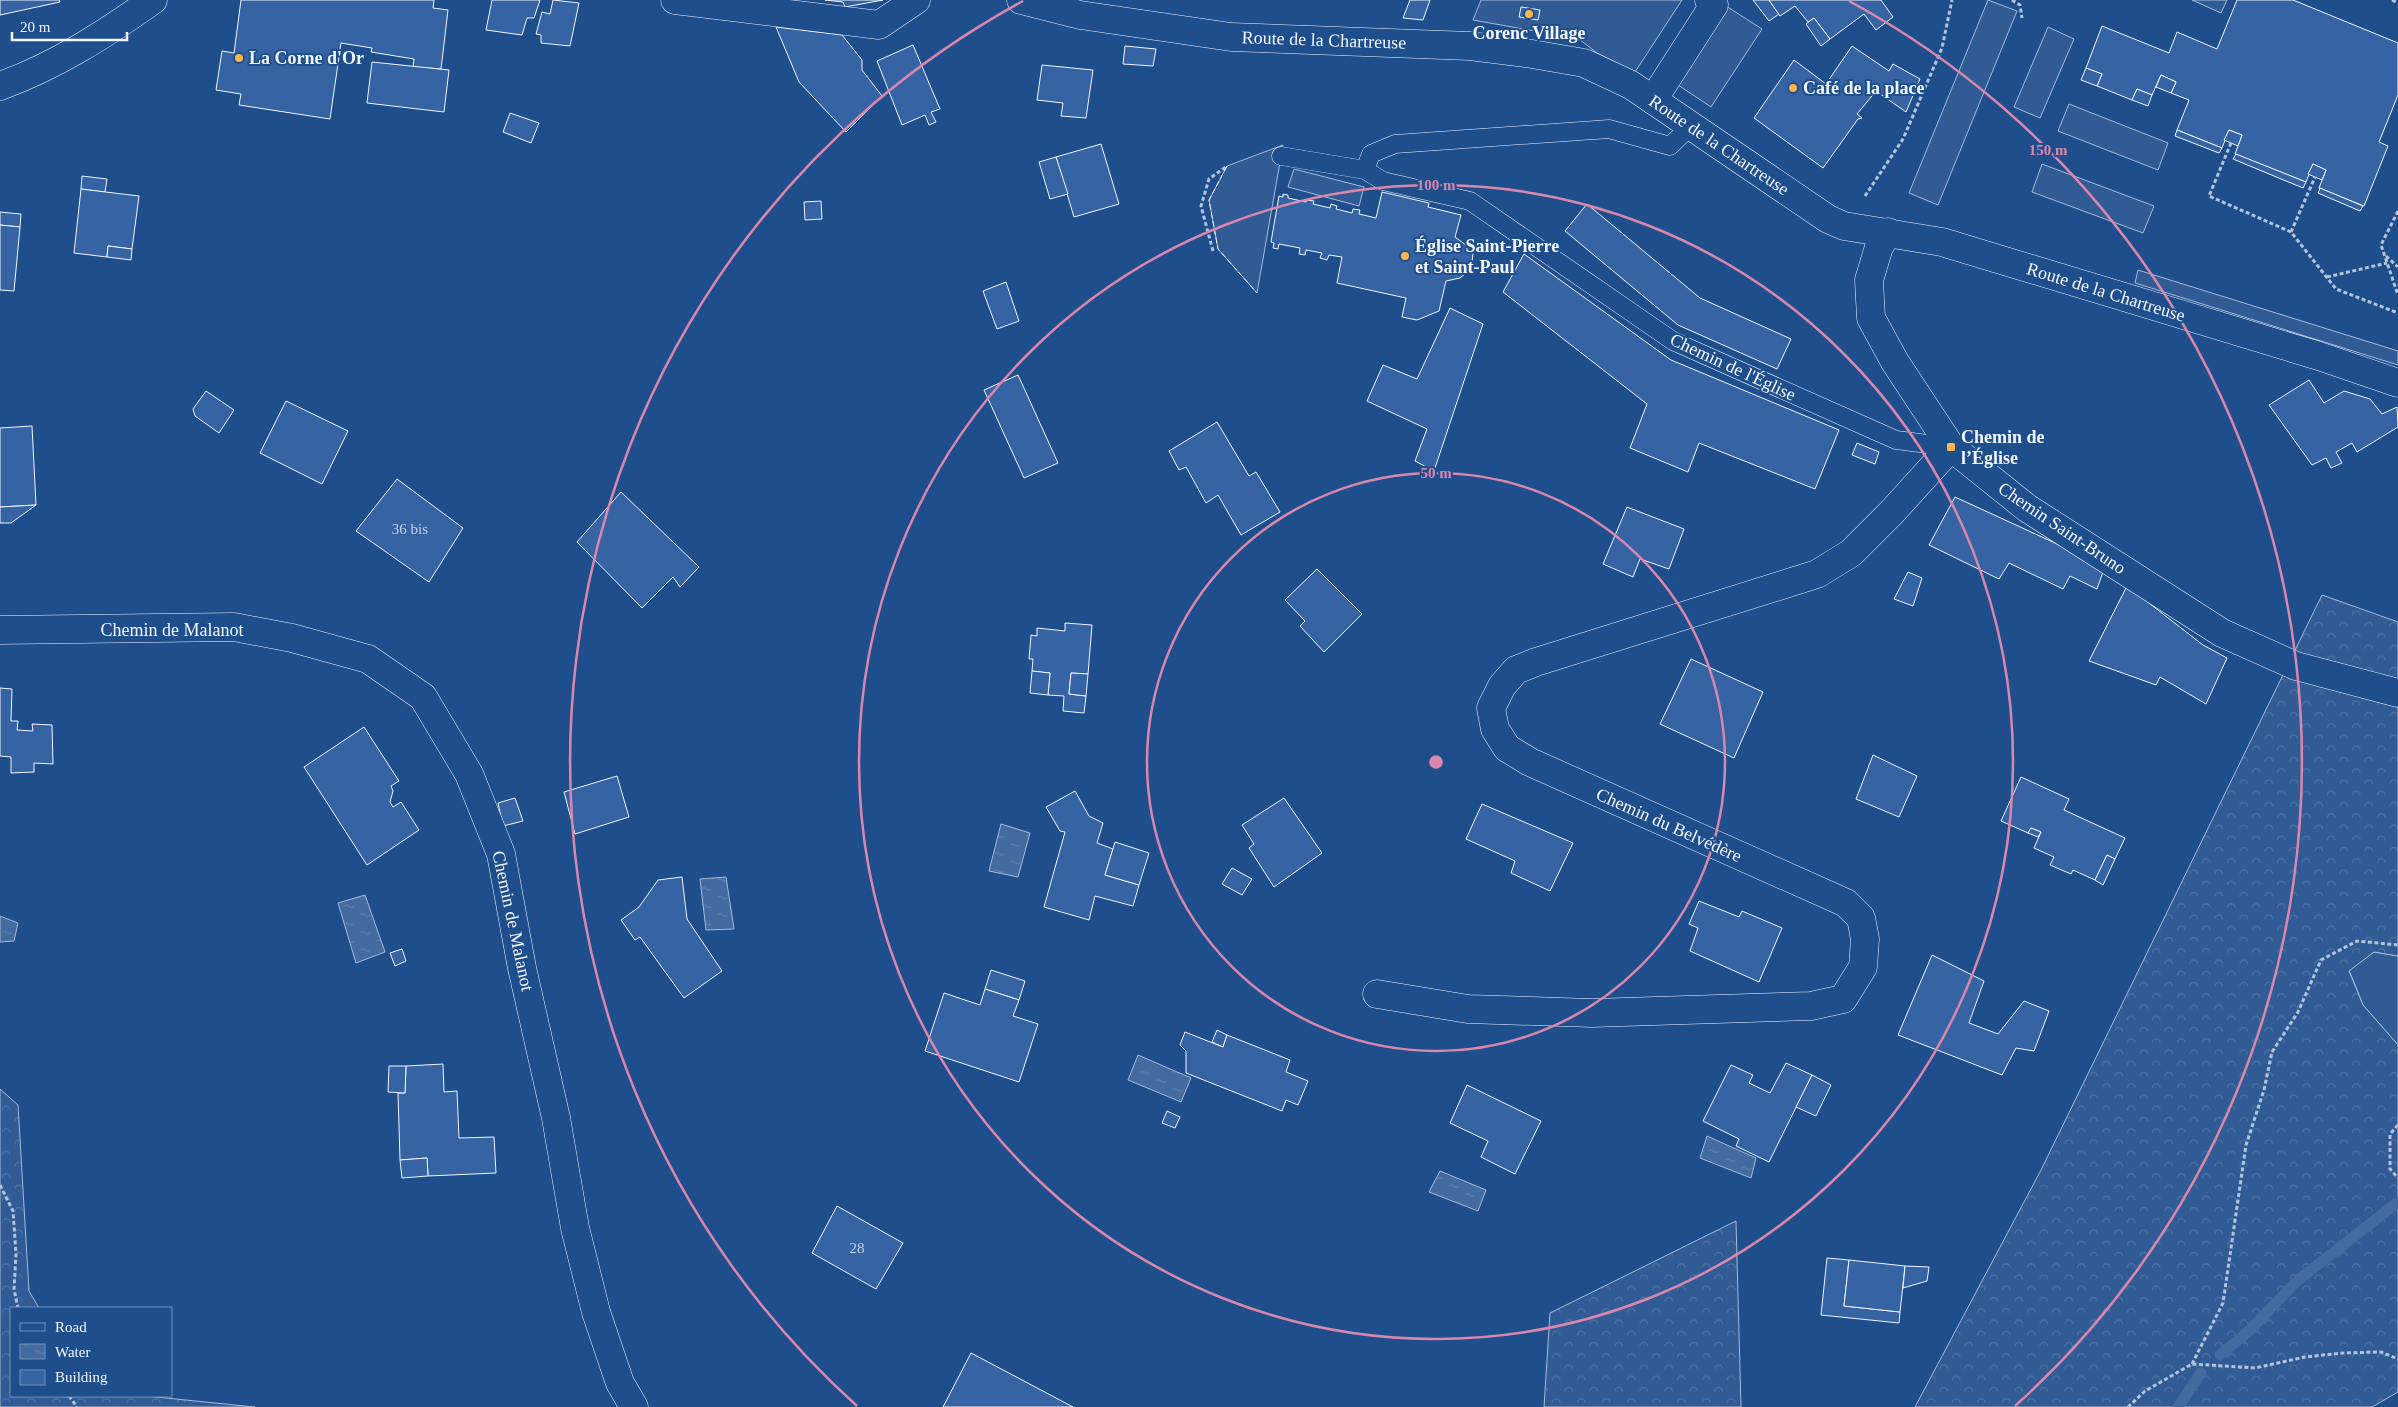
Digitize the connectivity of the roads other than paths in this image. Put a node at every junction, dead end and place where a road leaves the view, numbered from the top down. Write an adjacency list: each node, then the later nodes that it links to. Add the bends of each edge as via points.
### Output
1 (152, 0): 7 (street, via 64,58)
2 (675, 0): 3 (street, via 879,26)
3 (916, 0)
4 (1021, 0): 6 (street, Route de la Chartreuse)
5 (1709, 0): 8 (street, via 1714,5)
6 (1083, 7): 8 (street, Route de la Chartreuse, via 1231,37 1470,46 1526,53 1584,63)
7 (0, 86)
8 (1653, 100): 9 (street, Route de la Chartreuse)
9 (1692, 125): 11 (lane, via 1670,146 1609,129 1395,144 1371,154); 12 (street, Route de la Chartreuse, via 1828,219 1844,226)
10 (1281, 156): 11 (lane, Chemin de l'Église)
11 (1365, 170): 14 (lane, Chemin de l'Église, via 1383,181 1470,201 1673,341 1896,440)
12 (1888, 232): 13 (street, Route de la Chartreuse, via 1942,242); 14 (street, Chemin Saint-Bruno, via 1879,247 1870,280 1871,318 1904,378)
13 (2398, 383)
14 (1950, 447): 16 (street, Chemin Saint-Bruno, via 2027,508 2222,633 2296,666); 17 (street, Chemin du Belvédère, via 1851,553 1817,574 1516,670 1502,686 1491,708 1495,729 1507,748 1530,762 1846,903 1861,918 1865,939 1863,967 1843,999 1811,1006 1592,1013 1468,1009)
15 (0, 630): 18 (street, Chemin de Malanot, via 234,627 292,638 368,659 423,697 469,774 501,854 522,968 556,1118 575,1228 596,1312 620,1383)
16 (2398, 693)
17 (1377, 994)
18 (634, 1407)

